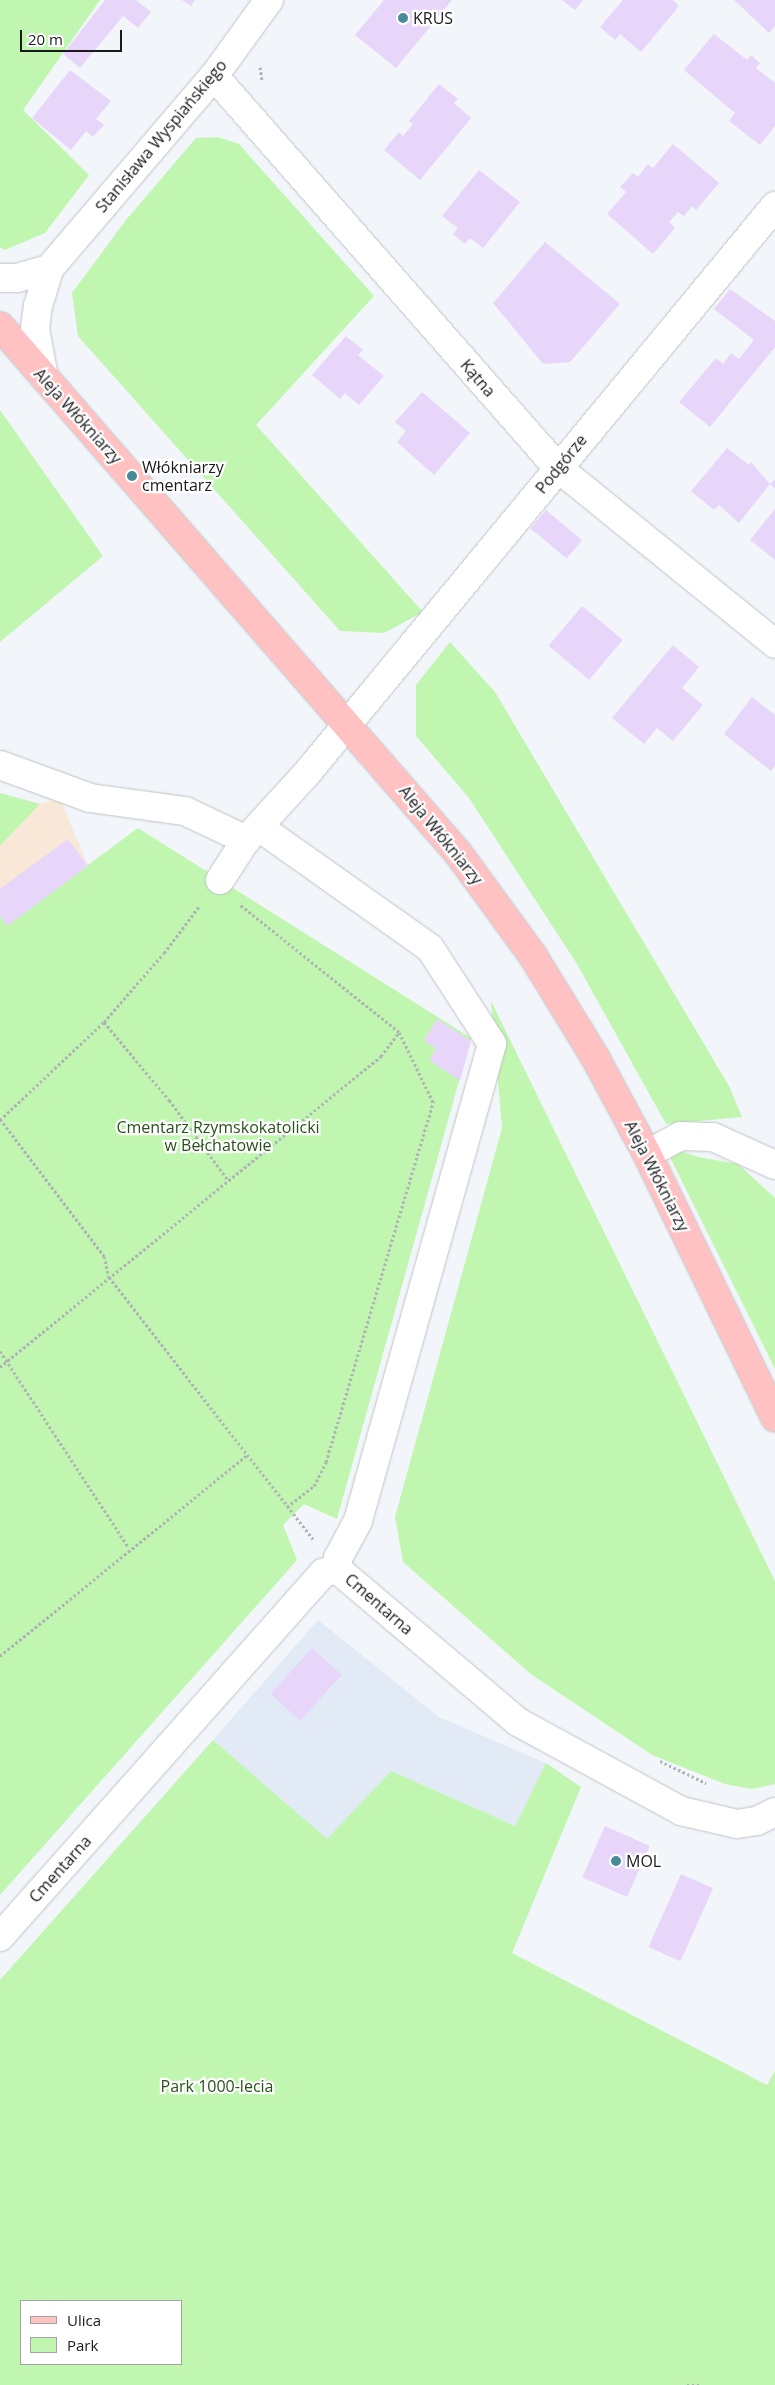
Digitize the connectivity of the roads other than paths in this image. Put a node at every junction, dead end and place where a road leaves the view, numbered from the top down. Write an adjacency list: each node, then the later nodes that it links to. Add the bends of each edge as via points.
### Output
1 (269, 0): 2 (street, Stanisława Wyspiańskiego)
2 (214, 76): 4 (street, Stanisława Wyspiańskiego); 8 (street, Kątna)
3 (775, 206): 8 (street, Podgórze)
4 (49, 269): 5 (street, via 17,278); 7 (street, Stanisława Wyspiańskiego, via 35,329)
5 (0, 278)
6 (0, 326): 7 (main road, Aleja Włókniarzy)
7 (44, 378): 10 (main road, Aleja Włókniarzy)
8 (558, 468): 9 (street, Kątna); 10 (street, Podgórze)
9 (775, 644)
10 (346, 722): 12 (street, Podgórze, via 308,772); 14 (main road, Aleja Włókniarzy, via 458,853 533,956 596,1059)
11 (0, 765): 12 (street, via 90,798 185,811)
12 (252, 833): 13 (street); 17 (street, via 430,948 492,1044 358,1521 338,1558)
13 (218, 882)
14 (647, 1154): 15 (street, via 681,1136 713,1137); 16 (main road, Aleja Włókniarzy)
15 (775, 1165)
16 (775, 1418)
17 (337, 1569): 18 (street, Cmentarna, via 518,1722 681,1811 737,1824 757,1821); 19 (street, Cmentarna, via 323,1573)
18 (775, 1812)
19 (0, 1937)

